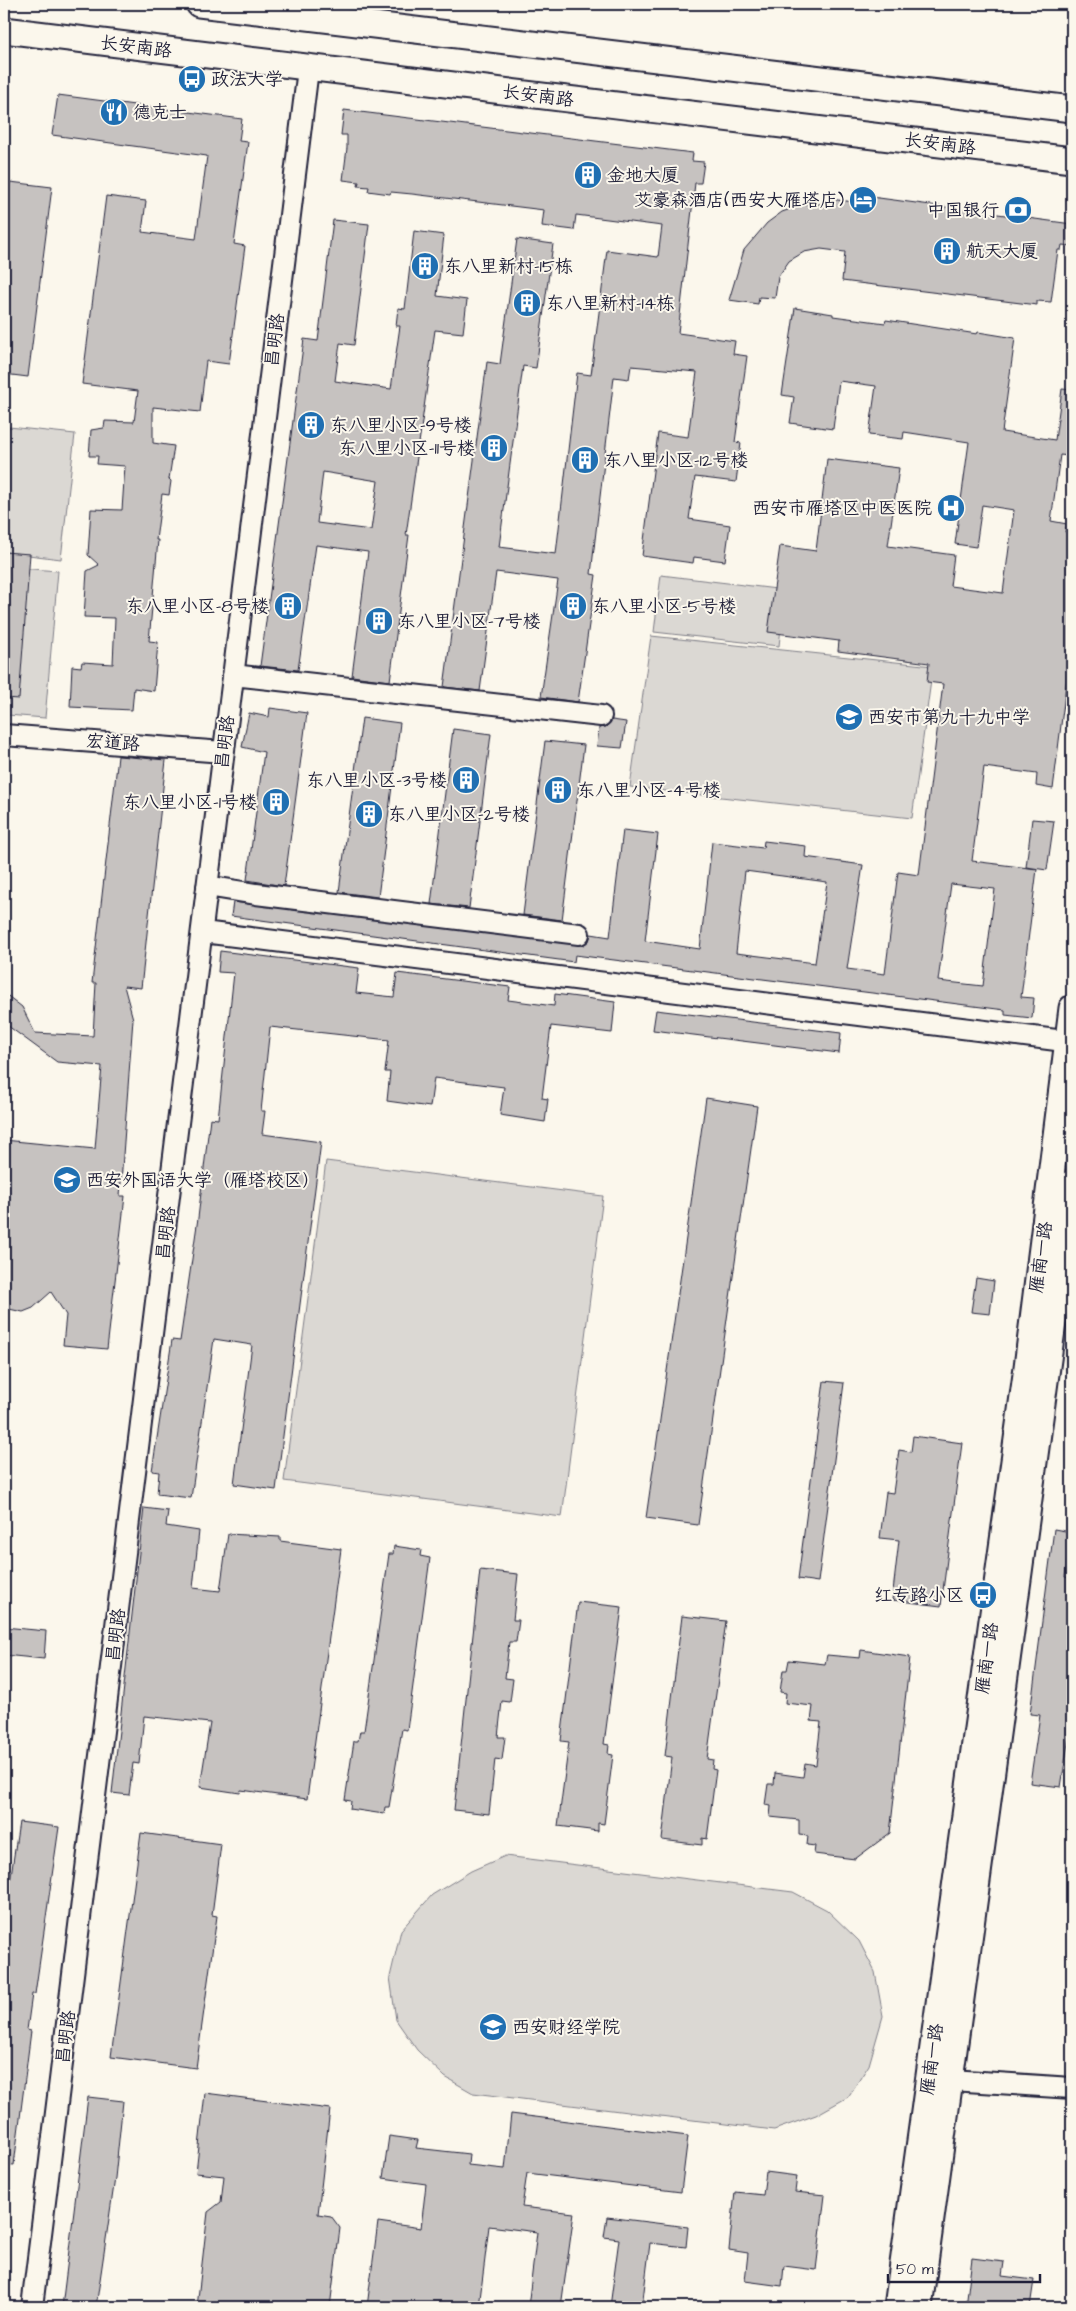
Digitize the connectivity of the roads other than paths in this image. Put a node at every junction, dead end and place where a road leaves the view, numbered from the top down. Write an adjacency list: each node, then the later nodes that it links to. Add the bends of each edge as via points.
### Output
1 (199, 4): 2 (main road)
2 (314, 11): 5 (main road)
3 (4, 30): 4 (main road, 长安南路)
4 (308, 69): 6 (main road, 长安南路); 7 (street, 昌明路)
5 (1072, 109)
6 (1072, 160)
7 (233, 675): 8 (street); 10 (street, 昌明路)
8 (601, 716)
9 (4, 735): 10 (street, 宏道路)
10 (223, 752): 11 (street, 昌明路)
11 (207, 886): 12 (street, 昌明路); 13 (street)
12 (203, 932): 15 (street); 20 (street, 昌明路)
13 (579, 934)
14 (1072, 1008): 15 (main road, 雁南一路)
15 (1070, 1042): 21 (main road, 雁南一路)
16 (1072, 1183): 17 (main road, 雁南一路)
17 (1070, 1211): 18 (main road, 雁南一路)
18 (951, 2080): 19 (street); 22 (main road, 雁南一路)
19 (1072, 2088)
20 (32, 2307)
21 (897, 2307)
22 (919, 2307)

